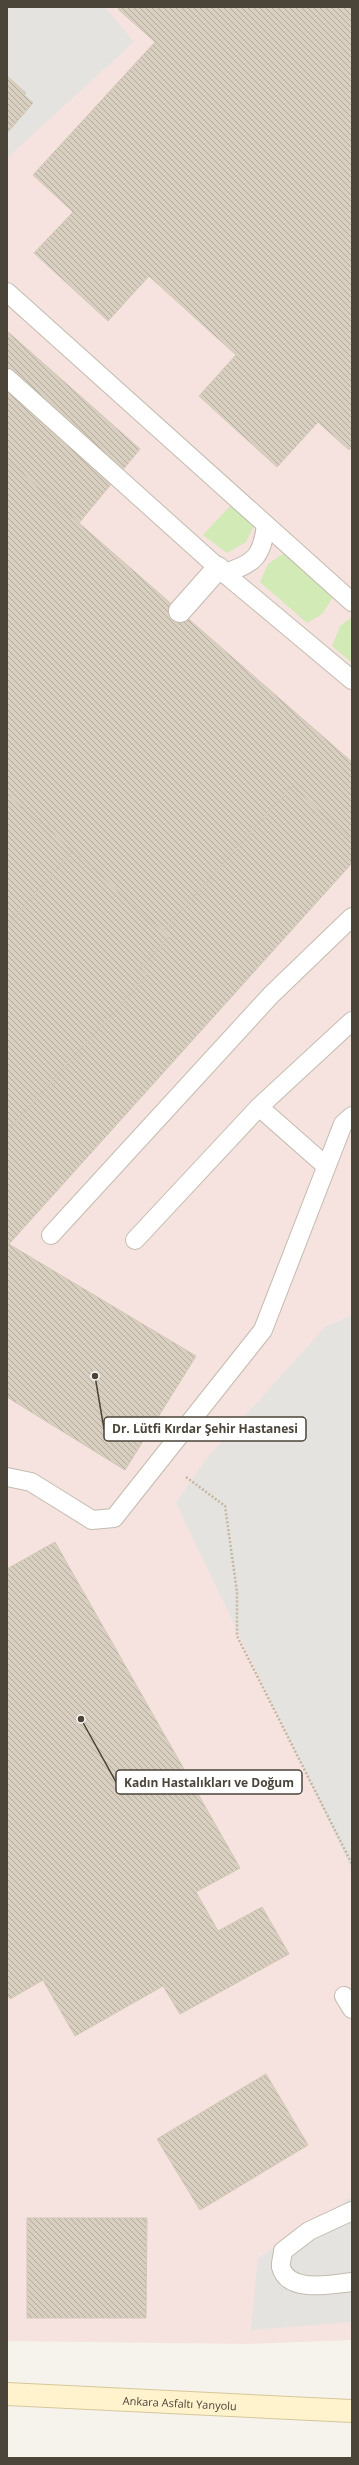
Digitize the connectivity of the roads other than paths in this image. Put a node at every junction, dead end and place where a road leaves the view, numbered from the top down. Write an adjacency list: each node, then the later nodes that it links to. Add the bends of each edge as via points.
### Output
1 (7, 292): 3 (lane)
2 (7, 378): 4 (lane)
3 (266, 525): 4 (lane, via 264,545 256,559 243,568); 5 (lane)
4 (221, 570): 6 (street); 7 (lane)
5 (352, 602)
6 (180, 611)
7 (352, 680)
8 (352, 917): 13 (lane, via 271,996)
9 (352, 1021): 10 (lane)
10 (259, 1107): 12 (lane); 14 (lane)
11 (352, 1116): 12 (lane, via 343,1124)
12 (326, 1166): 15 (lane, via 263,1330 114,1518 92,1520 32,1482)
13 (51, 1234)
14 (135, 1240)
15 (7, 1477)
16 (352, 2211): 17 (lane, via 309,2231 283,2251 281,2267 289,2279 302,2286)
17 (352, 2282)
18 (7, 2394): 19 (main road, Ankara Asfaltı Yanyolu)
19 (352, 2411)

